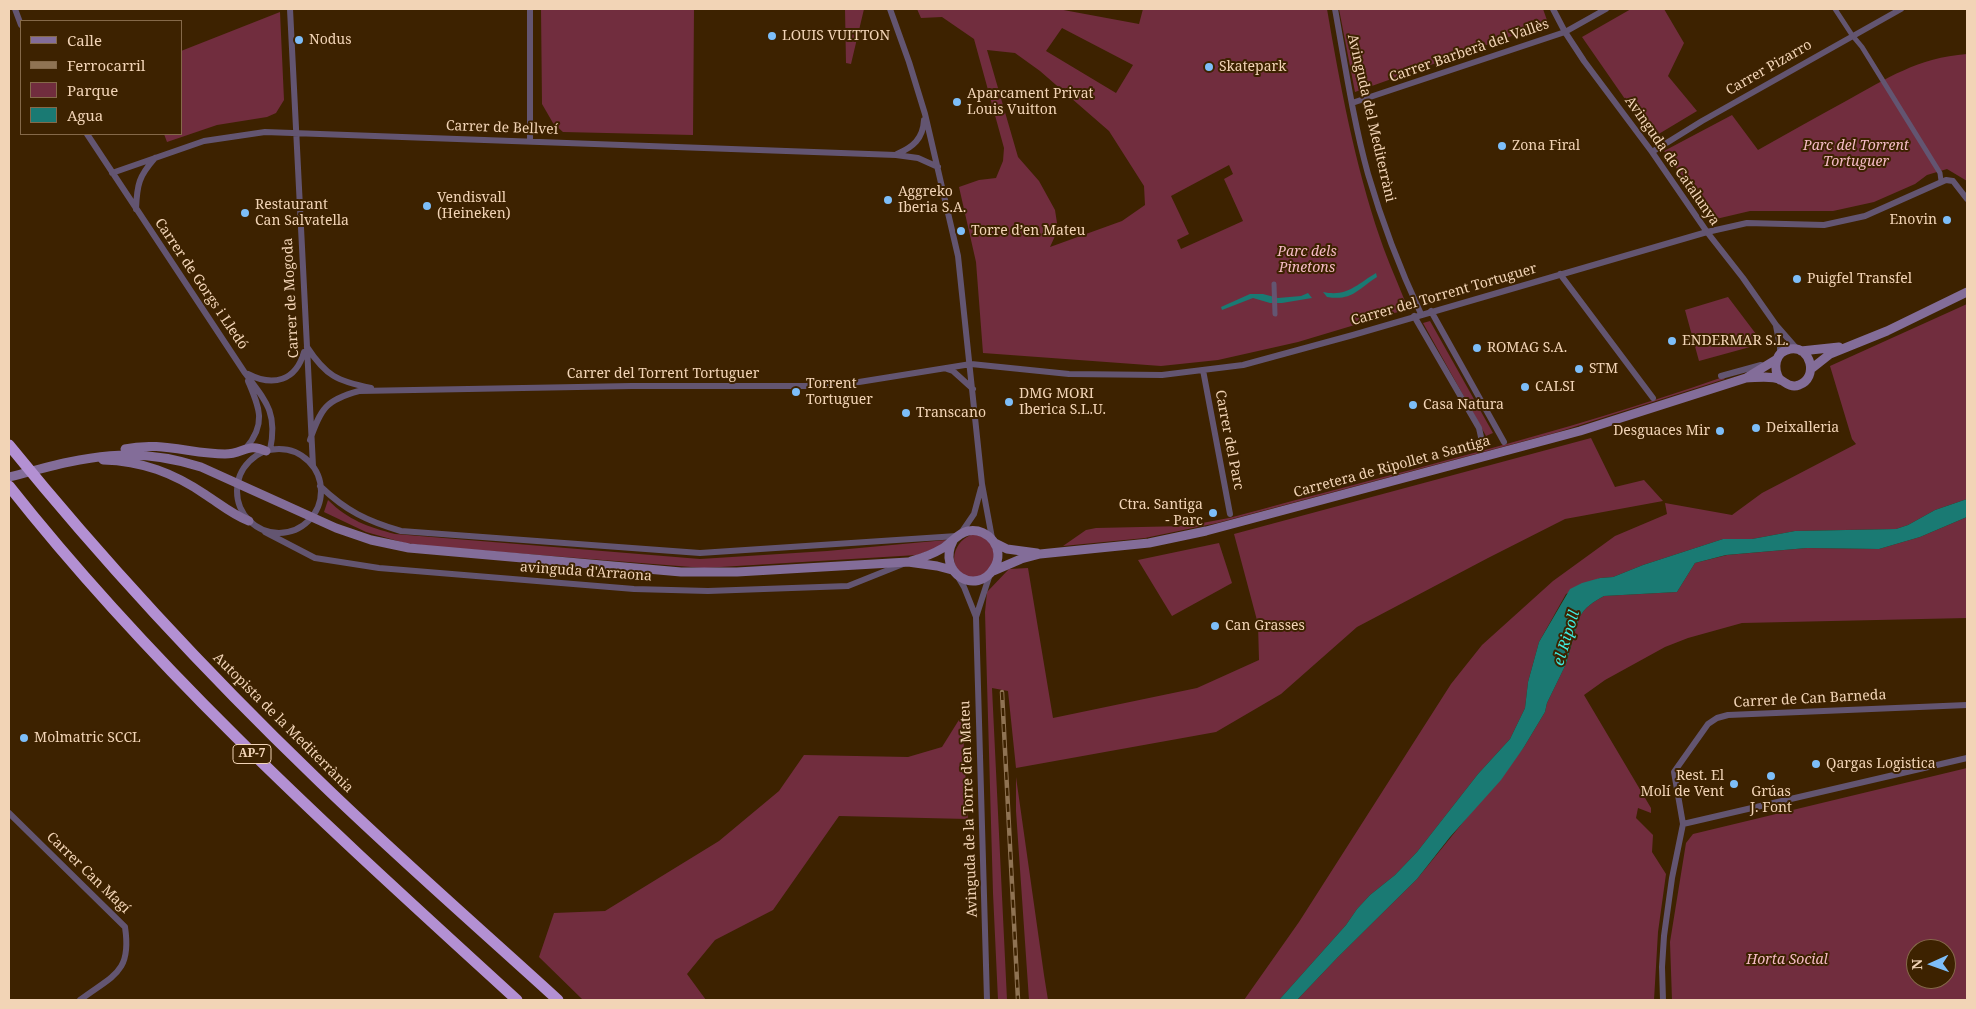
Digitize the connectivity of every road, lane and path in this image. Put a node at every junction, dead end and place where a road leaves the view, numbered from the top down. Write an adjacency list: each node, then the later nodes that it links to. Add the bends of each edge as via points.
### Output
1 (15, 9): 10 (street)
2 (290, 9): 15 (street, Carrer de Mogoda)
3 (530, 9): 17 (street)
4 (890, 9): 14 (street)
5 (1335, 9): 13 (street, Avinguda del Mediterràni)
6 (1552, 9): 11 (street, Avinguda de Catalunya)
7 (1606, 9): 11 (street, Carrer Barberà del Vallès)
8 (1835, 9): 12 (street)
9 (1901, 9): 12 (street, Carrer Pizarro)
10 (20, 22)
11 (1565, 32): 13 (street, Carrer Barberà del Vallès); 18 (street, Avinguda de Catalunya)
12 (1852, 35): 18 (street, Carrer Pizarro); 23 (street, via 1938,170)
13 (1352, 103): 32 (street, Avinguda del Mediterràni, via 1381,215)
14 (925, 114): 19 (street, via 924,131 916,142); 21 (street)
15 (296, 132): 17 (street, Carrer de Bellveí); 20 (street, Carrer de Bellveí, via 265,132 204,141); 34 (street, Carrer de Mogoda)
16 (88, 135): 22 (street, Carrer de Gorgs i Lledó)
17 (530, 141): 19 (street, Carrer de Bellveí)
18 (1652, 152): 26 (street, Avinguda de Catalunya)
19 (896, 155): 21 (street, Carrer de Bellveí, via 918,158)
20 (156, 157): 22 (street, Carrer de Bellveí); 25 (street, via 142,172)
21 (938, 167): 38 (street, via 958,256)
22 (112, 173): 25 (street, Carrer de Gorgs i Lledó)
23 (1941, 181): 24 (street, via 1953,181); 26 (street, Carrer del Torrent Tortuguer, via 1892,206 1824,225 1747,223)
24 (1967, 199)
25 (136, 209): 42 (street, Carrer de Gorgs i Lledó)
26 (1707, 232): 27 (street, Carrer del Torrent Tortuguer); 33 (street, Avinguda de Catalunya)
27 (1560, 274): 30 (street, Carrer del Torrent Tortuguer); 48 (street)
28 (1274, 284): 31 (street)
29 (1967, 292): 35 (main road, via 1887,331)
30 (1431, 311): 32 (street, Carrer del Torrent Tortuguer); 50 (street)
31 (1275, 314)
32 (1418, 315): 41 (street, Carrer del Torrent Tortuguer, via 1243,365); 53 (street, Avinguda del Mediterràni, via 1479,428)
33 (1776, 325): 36 (street, Avinguda de Catalunya); 37 (street, Avinguda de Catalunya, via 1780,346)
34 (306, 346): 42 (street, via 294,372 284,378 270,382); 47 (street, Carrer del Torrent Tortuguer, via 320,366 340,380); 49 (street, Carrer de Mogoda)
35 (1846, 346): 36 (main road); 40 (main road)
36 (1799, 350): 37 (main road, via 1788,350); 40 (main road, via 1810,359)
37 (1776, 358): 43 (street); 44 (main road); 45 (main road, via 1776,372)
38 (970, 364): 39 (street, Carrer del Torrent Tortuguer); 41 (street, Carrer del Torrent Tortuguer, via 1069,374 1162,375); 46 (street)
39 (943, 368): 46 (street, via 953,371); 47 (street, Carrer del Torrent Tortuguer, via 859,382 806,386)
40 (1811, 369): 45 (main road, via 1806,381 1798,385)
41 (1203, 370): 62 (street, Carrer del Parc)
42 (245, 373): 52 (street, Carrer de Gorgs i Lledó, via 260,409 257,429); 54 (street, Carrer de Gorgs i Lledó, via 264,398 273,420 274,431)
43 (1721, 376)
44 (1746, 378): 45 (main road); 67 (main road, Carretera de Ripollet a Santiga, via 1580,431 1206,531 1149,544)
45 (1780, 380)
46 (973, 389): 59 (street)
47 (382, 390): 49 (street, Carrer del Torrent Tortuguer, via 339,397 317,420)
48 (1653, 398)
49 (310, 440): 57 (street, Carrer de Mogoda)
50 (1504, 442)
51 (9, 445): 78 (highway, Autopista de la Mediterrània / AP-7, via 115,572 265,729)
52 (246, 448): 54 (main road, via 253,446); 55 (main road, via 226,454 138,447)
53 (1481, 449)
54 (268, 450): 57 (street, via 296,453); 63 (street, via 249,462 238,482 238,502)
55 (106, 454): 56 (main road); 68 (main road, via 164,457 189,463 364,538 408,548 665,571 737,572)
56 (75, 460): 58 (main road); 63 (main road, via 125,461 154,467 180,478)
57 (312, 466): 61 (street)
58 (9, 477)
59 (982, 484): 65 (street, via 974,514); 66 (street)
60 (9, 486): 77 (highway, AP-7, via 102,596 229,731 359,856)
61 (320, 486): 64 (street, via 317,510 308,522 296,530 280,534); 65 (street, avinguda d'Arraona, via 338,503 374,523 401,531 700,553)
62 (1230, 514)
63 (249, 521): 64 (street)
64 (265, 532): 68 (street, avinguda d'Arraona, via 315,558 380,568 634,589 708,591 848,586)
65 (957, 537): 66 (main road, via 978,531); 68 (main road, via 933,554); 70 (main road, via 948,555)
66 (993, 541): 67 (main road, via 1008,549); 69 (main road, via 998,554)
67 (1040, 554): 69 (main road)
68 (908, 562): 70 (main road)
69 (992, 572): 70 (main road, via 973,581); 71 (street, Avinguda de la Torre d'en Mateu)
70 (955, 573): 71 (street, Avinguda de la Torre d'en Mateu)
71 (976, 617): 79 (street, Avinguda de la Torre d'en Mateu)
72 (1967, 705): 75 (street, Carrer de Can Barneda, via 1756,713 1717,718 1708,724 1674,772)
73 (1967, 758): 75 (street)
74 (9, 812): 76 (street, Carrer Can Magí, via 125,926 128,946 120,970)
75 (1683, 824): 80 (street, via 1665,927)
76 (80, 1000)
77 (517, 1000)
78 (558, 1000)
79 (986, 1000)
80 (1663, 1000)

